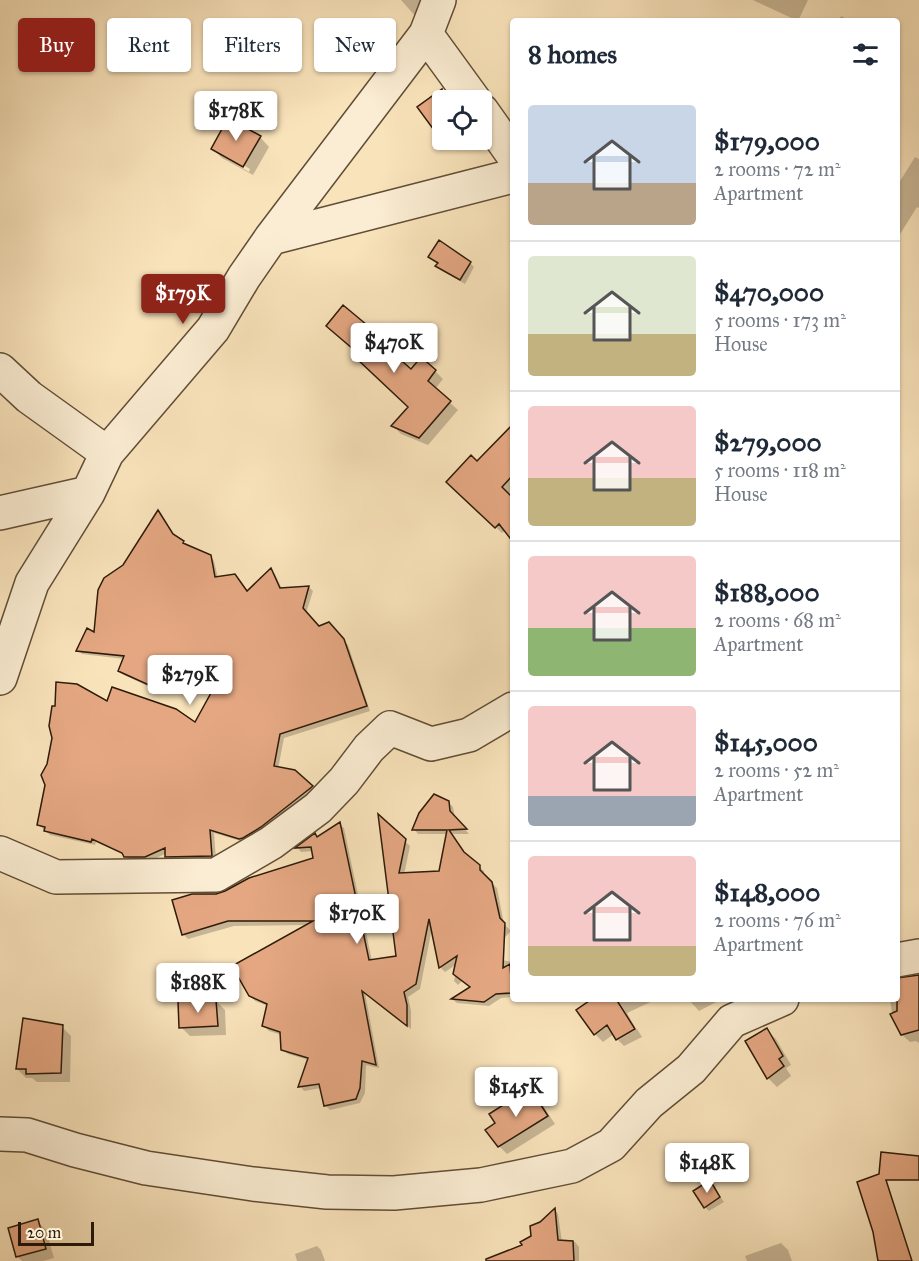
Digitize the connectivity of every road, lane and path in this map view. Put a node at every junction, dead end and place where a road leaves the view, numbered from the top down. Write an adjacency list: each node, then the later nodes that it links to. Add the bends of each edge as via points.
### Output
1 (440, 0): 2 (street)
2 (426, 34): 3 (street); 7 (street)
3 (467, 90)
4 (492, 125): 5 (street)
5 (510, 150)
6 (510, 177): 7 (street)
7 (271, 238): 9 (street, via 213,329)
8 (0, 370): 9 (street, via 29,397)
9 (107, 453): 10 (street)
10 (88, 493): 11 (street); 12 (street, via 32,584)
11 (0, 513)
12 (0, 678)
13 (510, 711): 14 (street, via 469,735 431,744 390,728 318,808 271,843 216,875 56,877)
14 (0, 854)
15 (919, 956): 16 (street)
16 (900, 959)
17 (773, 1002): 18 (street, via 732,1021 690,1069 650,1103 611,1145 572,1166 481,1185 394,1193 327,1192 146,1168 27,1135)
18 (0, 1134)

